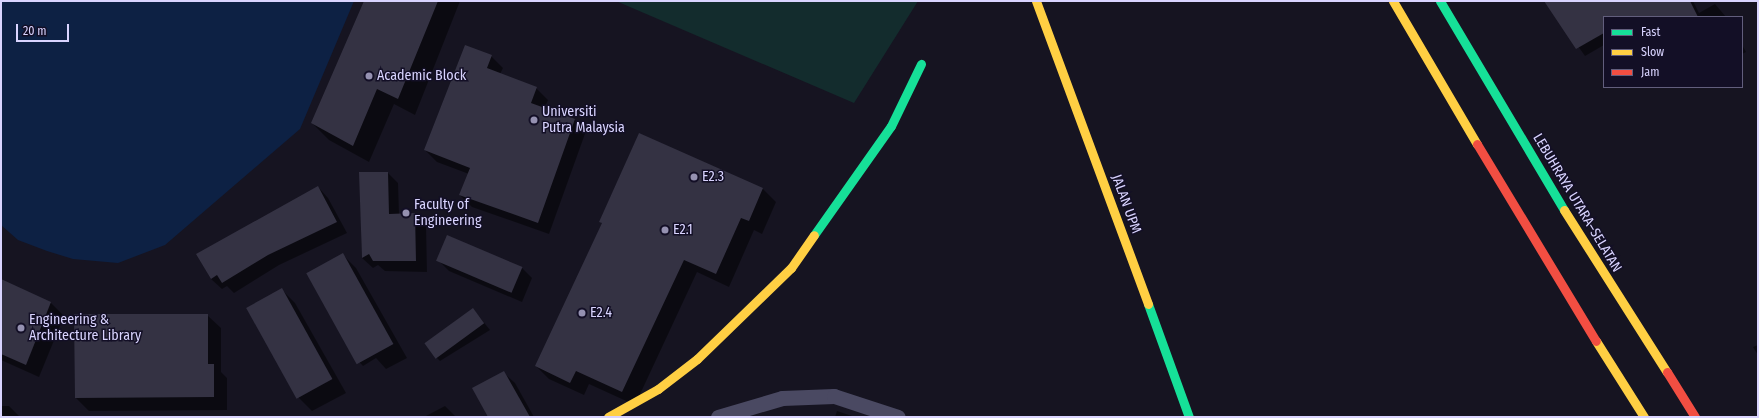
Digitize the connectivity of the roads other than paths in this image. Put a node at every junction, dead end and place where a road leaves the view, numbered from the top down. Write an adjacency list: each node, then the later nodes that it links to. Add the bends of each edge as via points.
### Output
1 (1036, 1): 8 (main road, JALAN UPM)
2 (1393, 1): 9 (main road, via 1526,229)
3 (1440, 1): 10 (main road, LEBUHRAYA UTARA–SELATAN, via 1562,207)
4 (921, 64): 5 (main road, via 891,126 791,268 697,359 658,389)
5 (608, 417)
6 (718, 417): 7 (street, via 782,398 834,396)
7 (898, 417)
8 (1189, 417)
9 (1644, 417)
10 (1695, 417)

